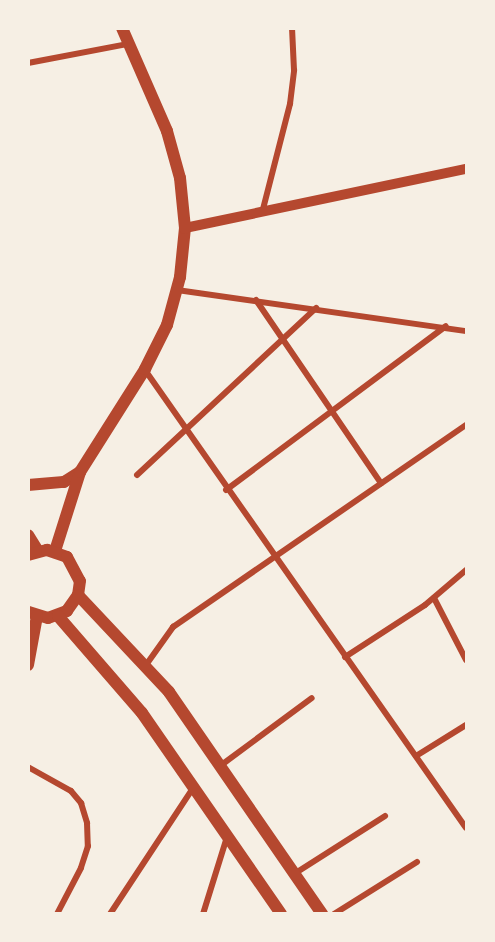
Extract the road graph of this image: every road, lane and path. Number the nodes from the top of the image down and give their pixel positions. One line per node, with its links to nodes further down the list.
1 (122, 28): 3 (main road)
2 (292, 28): 6 (street)
3 (129, 44): 4 (street); 7 (main road)
4 (28, 63)
5 (466, 170): 6 (street)
6 (262, 213): 7 (street)
7 (185, 228): 8 (main road)
8 (177, 290): 9 (street); 14 (main road)
9 (256, 300): 10 (street); 13 (street)
10 (316, 308): 11 (street); 13 (street)
11 (446, 326): 12 (street); 15 (street)
12 (466, 331)
13 (282, 340): 15 (street); 17 (street)
14 (145, 369): 17 (street); 18 (main road)
15 (331, 411): 20 (street); 22 (street)
16 (466, 425): 20 (street)
17 (185, 429): 19 (street); 22 (street)
18 (80, 472): 21 (main road); 24 (main road)
19 (137, 475)
20 (381, 483): 26 (street)
21 (28, 485)
22 (226, 490): 26 (street)
23 (28, 535): 25 (main road)
24 (55, 551): 25 (main road); 28 (main road)
25 (33, 553)
26 (273, 556): 32 (street); 34 (street)
27 (466, 570): 29 (street)
28 (78, 595): 31 (main road); 34 (main road)
29 (434, 598): 32 (street); 33 (street)
30 (33, 614): 31 (main road); 35 (main road)
31 (58, 616): 41 (main road)
32 (345, 657): 38 (street)
33 (466, 660)
34 (146, 664): 39 (main road)
35 (28, 665)
36 (312, 698): 39 (street)
37 (466, 725): 38 (street)
38 (416, 756): 43 (street)
39 (220, 766): 46 (main road)
40 (28, 767): 47 (street)
41 (193, 788): 44 (main road); 48 (street)
42 (385, 816): 46 (street)
43 (466, 828)
44 (228, 836): 49 (street); 50 (main road)
45 (417, 862): 52 (street)
46 (294, 874): 51 (main road)
47 (57, 914)
48 (110, 914)
49 (203, 914)
50 (281, 914)
51 (322, 914)
52 (334, 914)

